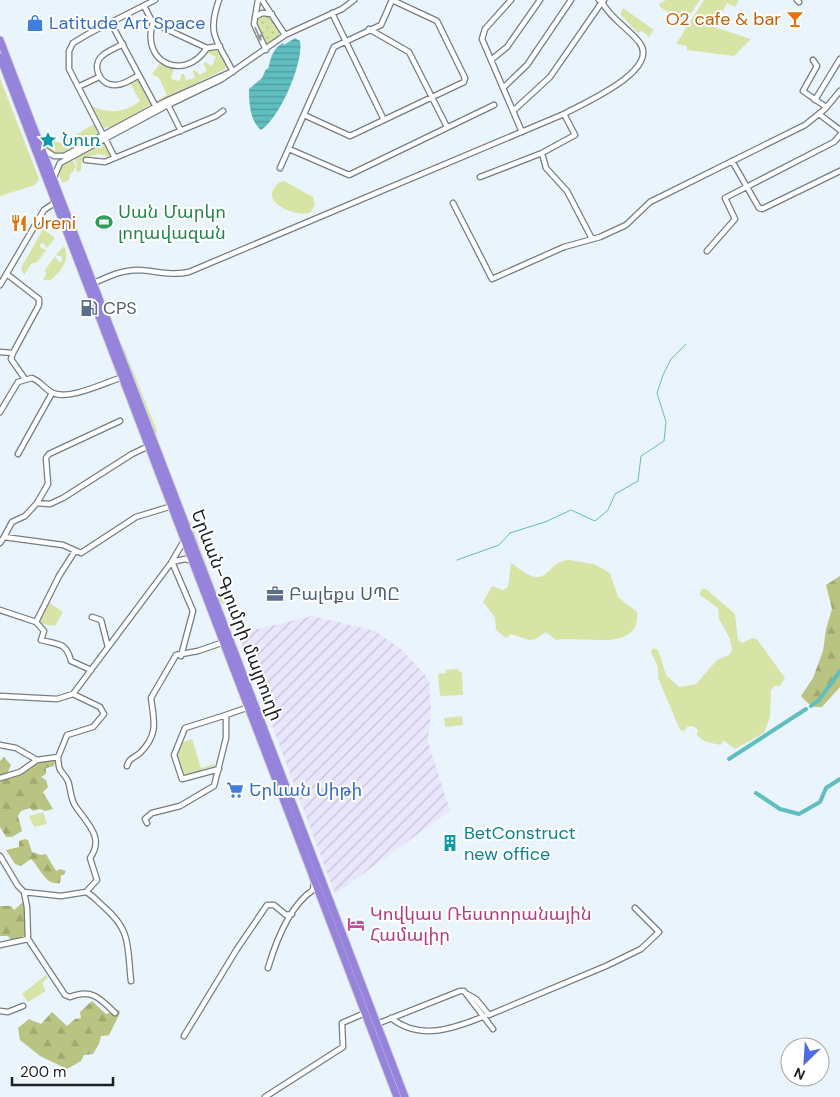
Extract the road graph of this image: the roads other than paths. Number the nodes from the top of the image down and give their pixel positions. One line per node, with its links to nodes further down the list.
1 (155, 0): 11 (street)
2 (219, 0): 22 (street)
3 (258, 0): 14 (street)
4 (262, 0): 13 (street)
5 (354, 0): 12 (street)
6 (392, 0): 17 (street); 36 (street)
7 (511, 0): 27 (street)
8 (540, 0): 27 (street)
9 (571, 0): 33 (street)
10 (602, 1): 43 (street); 44 (street)
11 (144, 6): 15 (street); 16 (street)
12 (332, 13): 18 (street); 20 (street)
13 (272, 14): 14 (street); 18 (street)
14 (255, 18): 24 (street, one-way to 24)
15 (111, 23): 21 (street); 32 (street)
16 (153, 24): 23 (street); 23 (street)
17 (370, 30): 20 (street); 36 (street)
18 (285, 34): 24 (street)
19 (0, 40): 35 (highway)
20 (345, 41): 46 (street); 47 (street)
21 (123, 44): 30 (street); 31 (street)
22 (220, 46): 23 (street); 29 (street)
23 (207, 48)
24 (266, 50): 29 (street)
25 (0, 57): 35 (highway)
26 (840, 59): 37 (street)
27 (492, 60): 33 (street)
28 (813, 60): 37 (street)
29 (234, 71): 38 (street)
30 (139, 75): 31 (street); 40 (street)
31 (99, 77): 32 (street)
32 (80, 86): 53 (street)
33 (503, 88): 43 (street)
34 (840, 91): 41 (street)
35 (18, 92): 54 (highway)
36 (432, 97): 47 (street); 48 (street)
37 (815, 100): 41 (street)
38 (167, 103): 40 (street); 50 (street); 53 (street)
39 (494, 105): 48 (street)
40 (156, 106): 53 (street)
41 (826, 107): 45 (street)
42 (223, 111): 50 (street)
43 (513, 111): 51 (street)
44 (564, 114): 51 (street); 56 (street)
45 (819, 114): 49 (street); 59 (street)
46 (304, 115): 47 (street); 55 (street)
47 (384, 120)
48 (447, 127): 55 (street)
49 (840, 130)
50 (181, 131): 57 (street)
51 (522, 132): 71 (street)
52 (840, 135): 64 (street)
53 (105, 138): 54 (street); 57 (street); 62 (street)
54 (41, 148): 62 (highway, Երևան-Գյումրի մայրուղի); 65 (highway, Երևան-Գյումրի մայրուղի)
55 (289, 148): 60 (street)
56 (542, 152): 63 (street); 68 (street)
57 (115, 158): 58 (street)
58 (86, 160)
59 (732, 161): 64 (street); 68 (street)
60 (280, 168)
61 (840, 172): 64 (street)
62 (54, 177): 67 (highway, Երևան-Գյումրի մայրուղի)
63 (480, 177)
64 (747, 187): 69 (street)
65 (56, 202): 67 (highway, Երևան-Գյումրի մայրուղի); 70 (street)
66 (452, 203): 68 (street)
67 (64, 213): 71 (highway, Երևան-Գյումրի մայրուղի); 73 (highway, Երևան-Գյումրի մայրուղի)
68 (592, 239)
69 (707, 251)
70 (8, 275): 72 (street); 75 (street)
71 (94, 282): 73 (highway, Երևան-Գյումրի մայրուղի)
72 (0, 285)
73 (111, 337): 76 (highway, Երևան-Գյումրի մայրուղի); 100 (highway, Երևան-Գյումրի մայրուղի)
74 (0, 352): 75 (street)
75 (13, 353): 77 (street)
76 (124, 377): 78 (street); 81 (highway, Երևան-Գյումրի մայրուղի)
77 (25, 379): 78 (street); 79 (street)
78 (52, 393): 82 (street)
79 (0, 412)
80 (120, 421): 83 (street)
81 (150, 446): 83 (street); 84 (highway, Երևան-Գյումրի մայրուղի)
82 (18, 454)
83 (37, 503): 85 (street)
84 (172, 506): 86 (highway, Երևան-Գյումրի մայրուղի); 88 (street)
85 (4, 537): 87 (street); 88 (street)
86 (185, 539): 89 (highway, Երևան-Գյումրի մայրուղի); 90 (street)
87 (0, 543)
88 (75, 551): 93 (street)
89 (193, 561): 90 (street); 94 (highway, Երևան-Գյումրի մայրուղի)
90 (172, 562): 95 (street); 96 (street)
91 (0, 610): 93 (street)
92 (92, 617): 95 (street)
93 (36, 622): 97 (street)
94 (224, 642): 96 (street); 100 (highway, Երևան-Գյումրի մայրուղի)
95 (108, 647): 97 (street)
96 (181, 656): 105 (street)
97 (91, 670): 98 (street)
98 (73, 694): 99 (street); 103 (street)
99 (0, 696)
100 (251, 708): 101 (street); 110 (highway, Երևան-Գյումրի մայրուղի); 126 (highway, Երևան-Գյումրի մայրուղի)
101 (226, 715): 106 (street); 106 (street)
102 (0, 745): 104 (street)
103 (58, 757): 104 (street); 112 (street)
104 (37, 760): 107 (street)
105 (127, 766)
106 (219, 769): 108 (street)
107 (0, 778)
108 (147, 823)
109 (0, 856): 111 (street)
110 (314, 879): 114 (street); 123 (highway, Երևան-Գյումրի մայրուղի)
111 (24, 892): 112 (street); 115 (street)
112 (86, 892): 118 (street)
113 (635, 908): 119 (street)
114 (292, 914): 117 (street); 128 (street)
115 (28, 939): 116 (street); 122 (street)
116 (0, 945)
117 (268, 968)
118 (131, 981)
119 (466, 994): 124 (street); 125 (street)
120 (23, 1006): 121 (street)
121 (0, 1011)
122 (115, 1013)
123 (366, 1013): 129 (highway, Երևան-Գյումրի մայրուղի); 130 (street)
124 (485, 1016): 125 (street); 127 (street)
125 (391, 1018): 126 (street)
126 (376, 1024): 129 (highway, Երևան-Գյումրի մայրուղի)
127 (492, 1028)
128 (184, 1036)
129 (394, 1079): 131 (highway, Երևան-Գյումրի մայրուղի); 132 (highway, Երևան-Գյումրի մայրուղի)
130 (265, 1097)
131 (397, 1097)
132 (405, 1097)

